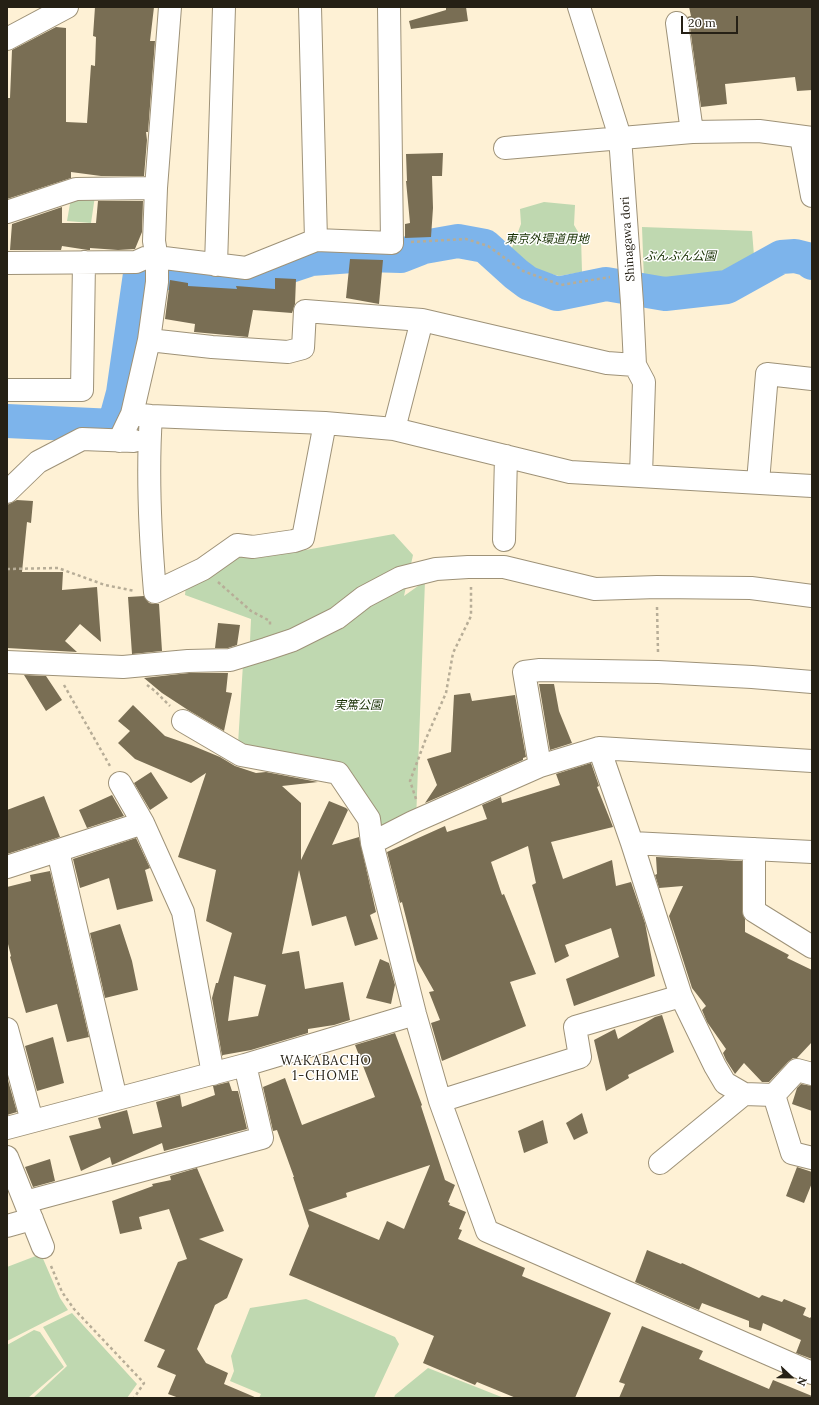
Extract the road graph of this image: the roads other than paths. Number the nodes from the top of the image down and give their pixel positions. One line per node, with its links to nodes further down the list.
1 (67, 7): 8 (street)
2 (170, 7): 13 (street)
3 (224, 7): 20 (street)
4 (310, 7): 16 (street)
5 (389, 7): 16 (street)
6 (579, 7): 10 (street, Shinagawa dori)
7 (677, 23): 9 (street)
8 (7, 39)
9 (692, 132): 10 (street); 11 (street)
10 (620, 137): 12 (street); 23 (street, Shinagawa dori)
11 (807, 138): 14 (street)
12 (505, 148)
13 (156, 188): 15 (street); 17 (street)
14 (812, 196)
15 (7, 212)
16 (316, 240): 20 (street)
17 (156, 258): 19 (street); 20 (street); 22 (street)
18 (7, 262): 19 (street)
19 (84, 262): 25 (street)
20 (216, 265)
21 (422, 320): 22 (street); 23 (street); 28 (street)
22 (149, 340): 26 (street)
23 (635, 365): 32 (street, Shinagawa dori)
24 (812, 380): 33 (street)
25 (7, 390)
26 (141, 415): 27 (street); 29 (street); 30 (street)
27 (325, 423): 28 (street); 30 (street)
28 (394, 429): 31 (street)
29 (119, 441): 30 (street); 35 (street)
30 (149, 442)
31 (506, 456): 32 (street); 36 (street)
32 (641, 475): 33 (street)
33 (758, 482): 34 (street)
34 (812, 486)
35 (7, 492)
36 (504, 540)
37 (812, 596): 38 (street)
38 (7, 662)
39 (812, 682): 43 (street)
40 (183, 721): 46 (street)
41 (599, 748): 42 (street); 43 (street); 47 (street)
42 (812, 761)
43 (540, 766): 46 (street)
44 (120, 784): 45 (street)
45 (143, 823): 49 (street); 57 (street)
46 (372, 843): 54 (street)
47 (632, 843): 48 (street); 53 (street)
48 (754, 849): 50 (street); 52 (street)
49 (58, 851): 51 (street); 61 (street)
50 (812, 852)
51 (7, 867)
52 (812, 947)
53 (681, 996): 59 (street); 62 (street)
54 (415, 1014): 56 (street); 62 (street)
55 (7, 1029): 63 (street)
56 (245, 1065): 57 (street); 68 (street)
57 (212, 1074): 61 (street)
58 (812, 1074): 60 (street)
59 (744, 1094): 60 (street); 67 (street)
60 (774, 1095): 66 (street)
61 (116, 1099): 63 (street)
62 (440, 1101): 71 (street)
63 (32, 1121): 64 (street)
64 (7, 1128)
65 (7, 1157): 68 (street)
66 (812, 1158)
67 (660, 1163)
68 (28, 1211): 69 (street); 70 (street)
69 (7, 1226)
70 (43, 1248)
71 (812, 1374)

